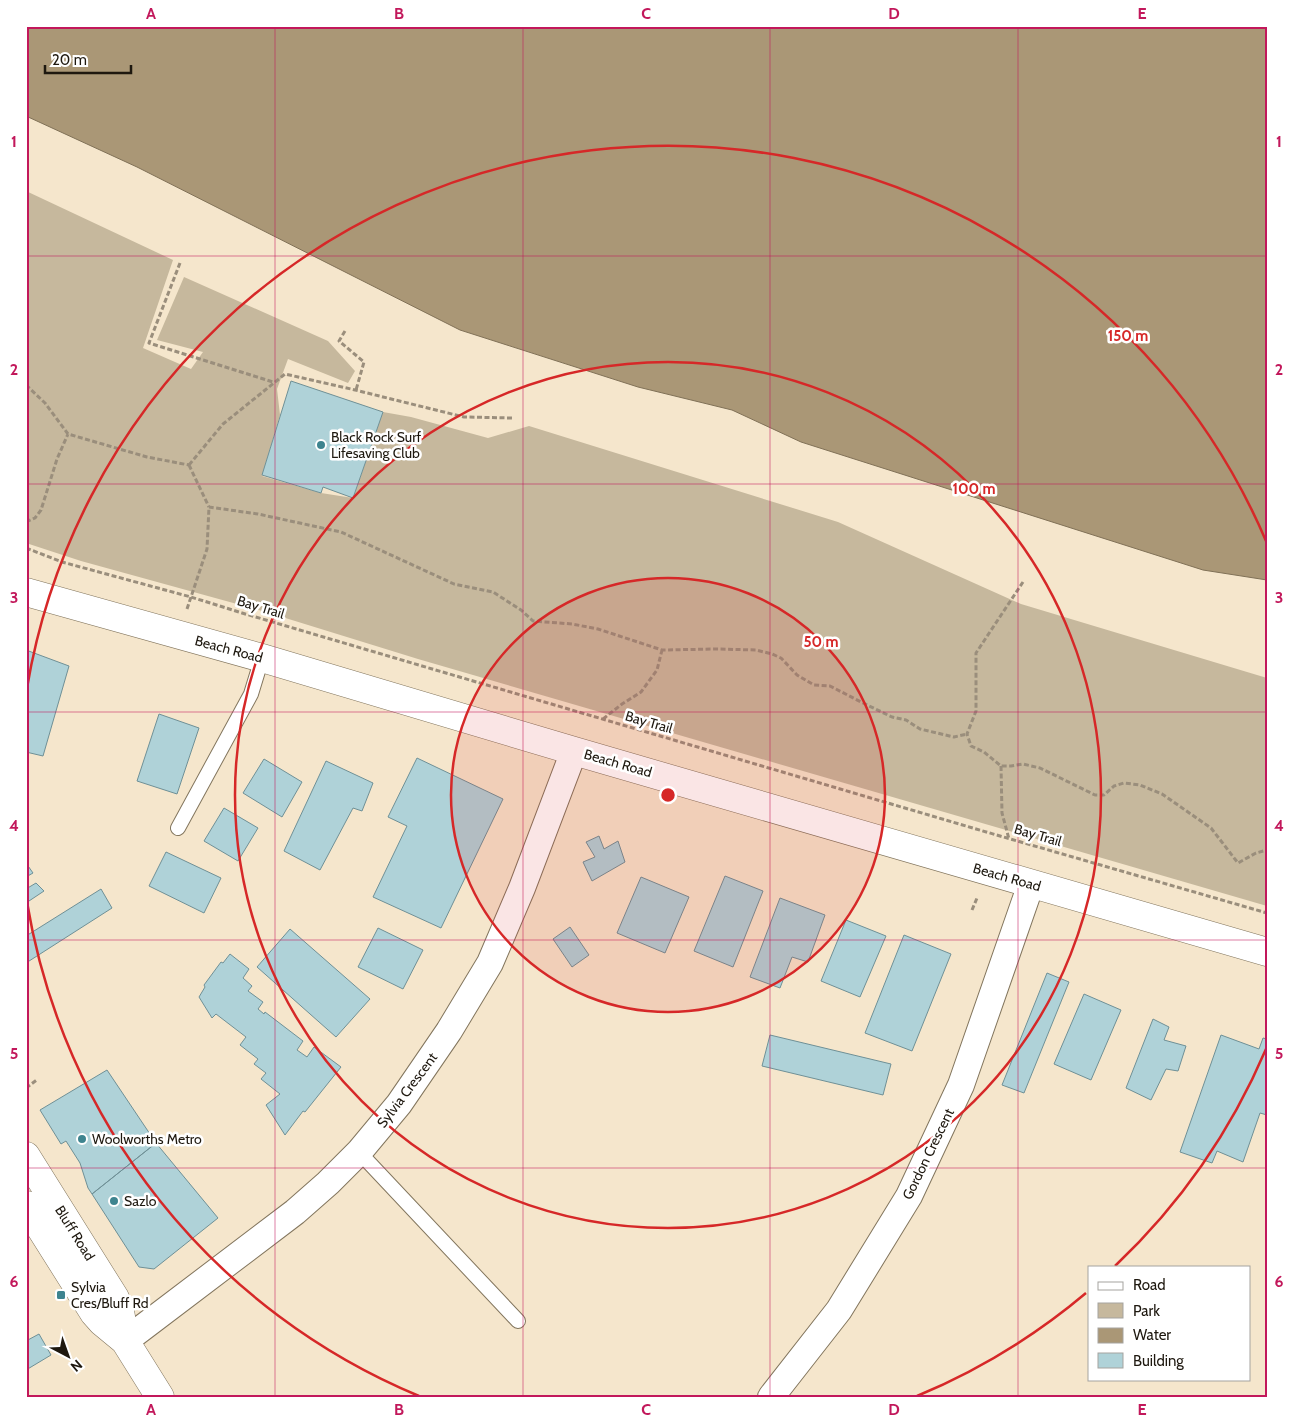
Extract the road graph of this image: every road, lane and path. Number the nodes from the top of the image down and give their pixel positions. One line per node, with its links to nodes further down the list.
1 (180, 263): 3 (path)
2 (345, 331): 5 (path)
3 (274, 382): 5 (path); 8 (path)
4 (26, 386): 7 (path)
5 (356, 390): 6 (path)
6 (512, 418)
7 (68, 434): 8 (path); 10 (path)
8 (190, 465): 9 (path)
9 (209, 507): 14 (path); 16 (path)
10 (26, 522)
11 (26, 548): 14 (path, Bay Trail)
12 (1023, 582): 19 (path)
13 (26, 592): 15 (main road, Beach Road)
14 (191, 597): 15 (path); 18 (path, Bay Trail)
15 (178, 635): 17 (main road, Beach Road)
16 (662, 650): 18 (path); 19 (path)
17 (262, 658): 20 (main road, Beach Road); 22 (lane)
18 (602, 720): 23 (path, Bay Trail)
19 (967, 734): 21 (path)
20 (574, 751): 25 (main road, Beach Road); 30 (street, Sylvia Crescent)
21 (1001, 766): 23 (path); 24 (path)
22 (178, 828)
23 (1010, 839): 26 (path, Bay Trail)
24 (1267, 850)
25 (1031, 884): 27 (main road, Beach Road); 36 (street, Gordon Crescent)
26 (1267, 913)
27 (1267, 952)
28 (38, 1079): 29 (path)
29 (26, 1088)
30 (358, 1152): 33 (lane); 34 (street, Sylvia Crescent)
31 (26, 1156): 34 (main road, Bluff Road)
32 (26, 1205): 34 (main road, Bluff Road)
33 (518, 1321)
34 (125, 1341): 35 (main road, Bluff Road)
35 (160, 1397)
36 (771, 1397)

